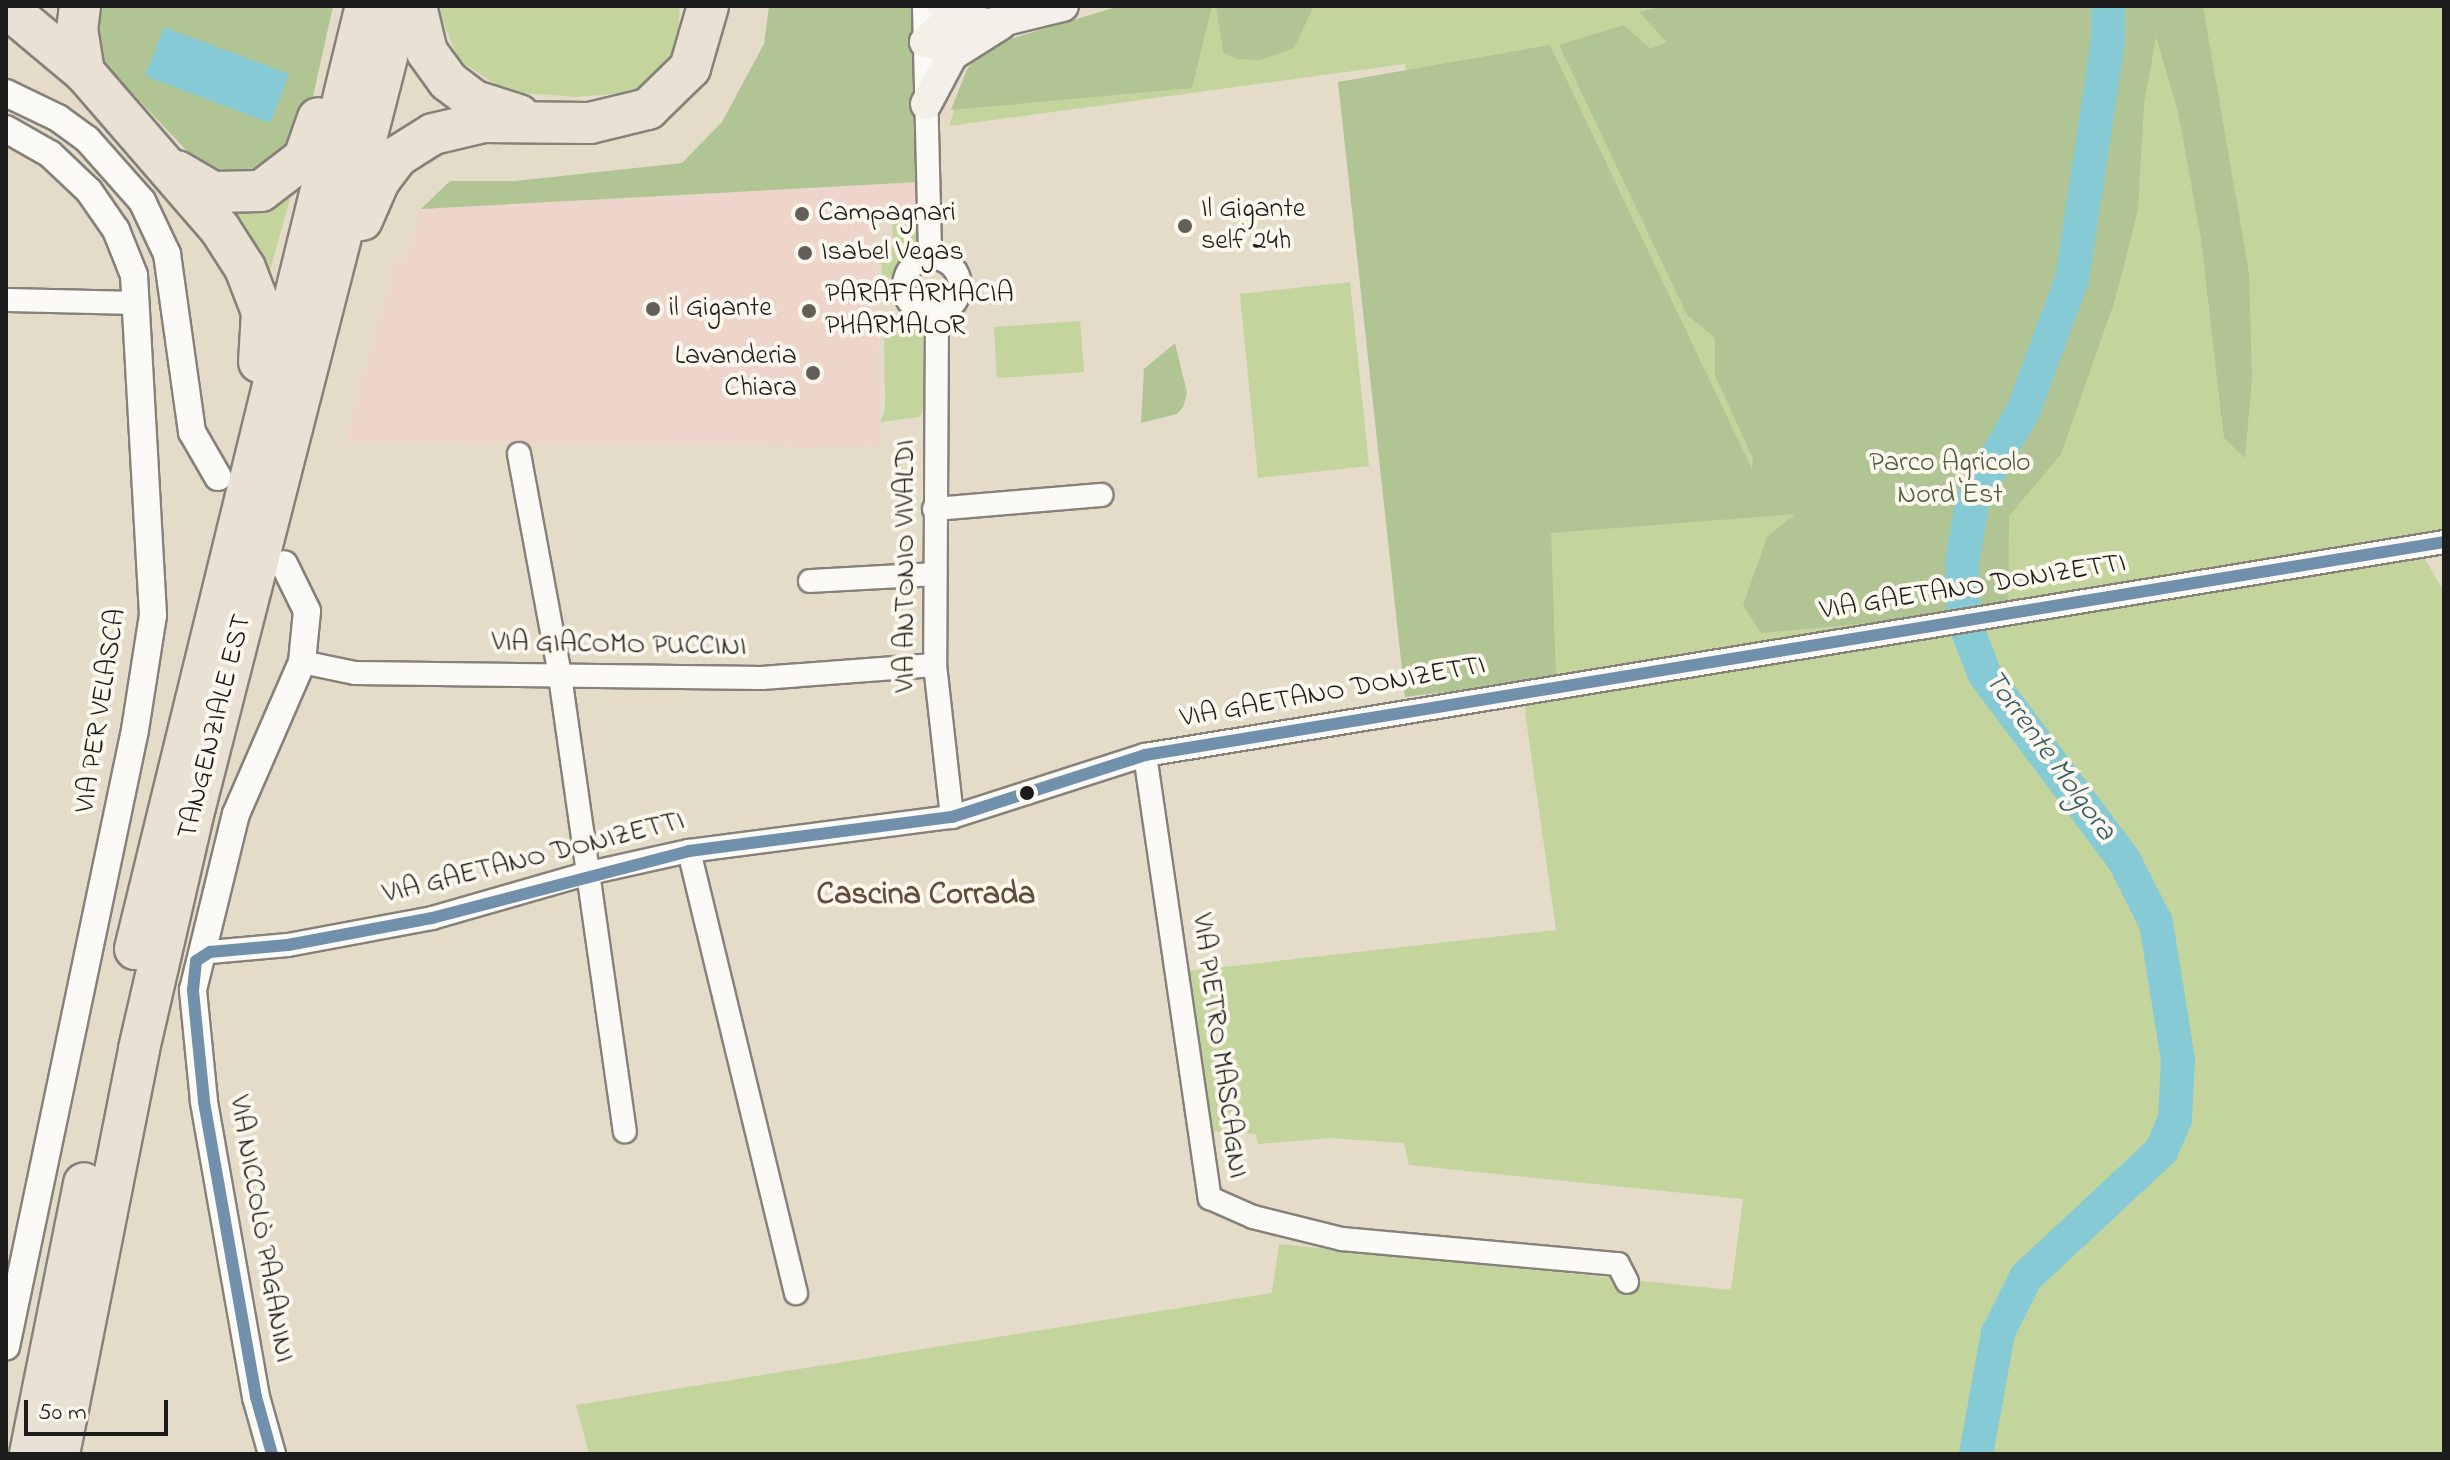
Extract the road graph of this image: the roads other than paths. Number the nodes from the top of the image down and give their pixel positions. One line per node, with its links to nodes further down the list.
1 (80, 6): 11 (highway)
2 (416, 6): 14 (highway)
3 (924, 6): 10 (street)
4 (942, 6): 9 (main road)
5 (1063, 6): 9 (main road)
6 (6, 7): 11 (highway)
7 (376, 9): 16 (highway); 21 (highway, TANGENZIALE EST); 23 (highway, TANGENZIALE EST)
8 (705, 13): 14 (highway)
9 (965, 34): 10 (main road); 13 (main road)
10 (925, 42): 13 (street)
11 (84, 72): 16 (highway)
12 (6, 93): 23 (street)
13 (926, 104): 17 (street)
14 (538, 121): 21 (highway)
15 (10, 128): 19 (street, VIA PER VELASCA)
16 (173, 169): 23 (highway)
17 (930, 258): 20 (street); 20 (street)
18 (6, 300): 19 (street)
19 (136, 303): 41 (street, VIA PER VELASCA)
20 (937, 313): 25 (street, VIA ANTONIO VIVALDI)
21 (318, 320): 43 (highway, TANGENZIALE EST)
22 (519, 454): 32 (street)
23 (235, 469): 42 (highway, TANGENZIALE EST)
24 (1101, 495): 25 (street)
25 (934, 509): 28 (street, VIA ANTONIO VIVALDI)
26 (2444, 542): 33 (street, VIA GAETANO DONIZETTI)
27 (284, 564): 30 (street, VIA NICCOLÒ PAGANINI)
28 (935, 574): 29 (street); 31 (street, VIA ANTONIO VIVALDI)
29 (810, 581)
30 (302, 662): 32 (street, VIA GIACOMO PUCCINI); 37 (street, VIA NICCOLÒ PAGANINI)
31 (935, 665): 32 (street, VIA GIACOMO PUCCINI); 34 (street, VIA ANTONIO VIVALDI)
32 (560, 676): 36 (street)
33 (1145, 755): 34 (street, VIA GAETANO DONIZETTI); 39 (street, VIA PIETRO MASCAGNI)
34 (952, 817): 35 (street, VIA GAETANO DONIZETTI)
35 (689, 851): 36 (street, VIA GAETANO DONIZETTI); 40 (street)
36 (585, 874): 37 (street, VIA GAETANO DONIZETTI); 38 (street)
37 (202, 952): 44 (street, VIA NICCOLÒ PAGANINI)
38 (625, 1131)
39 (1627, 1282)
40 (796, 1293)
41 (6, 1347)
42 (30, 1454)
43 (59, 1454)
44 (272, 1454)

